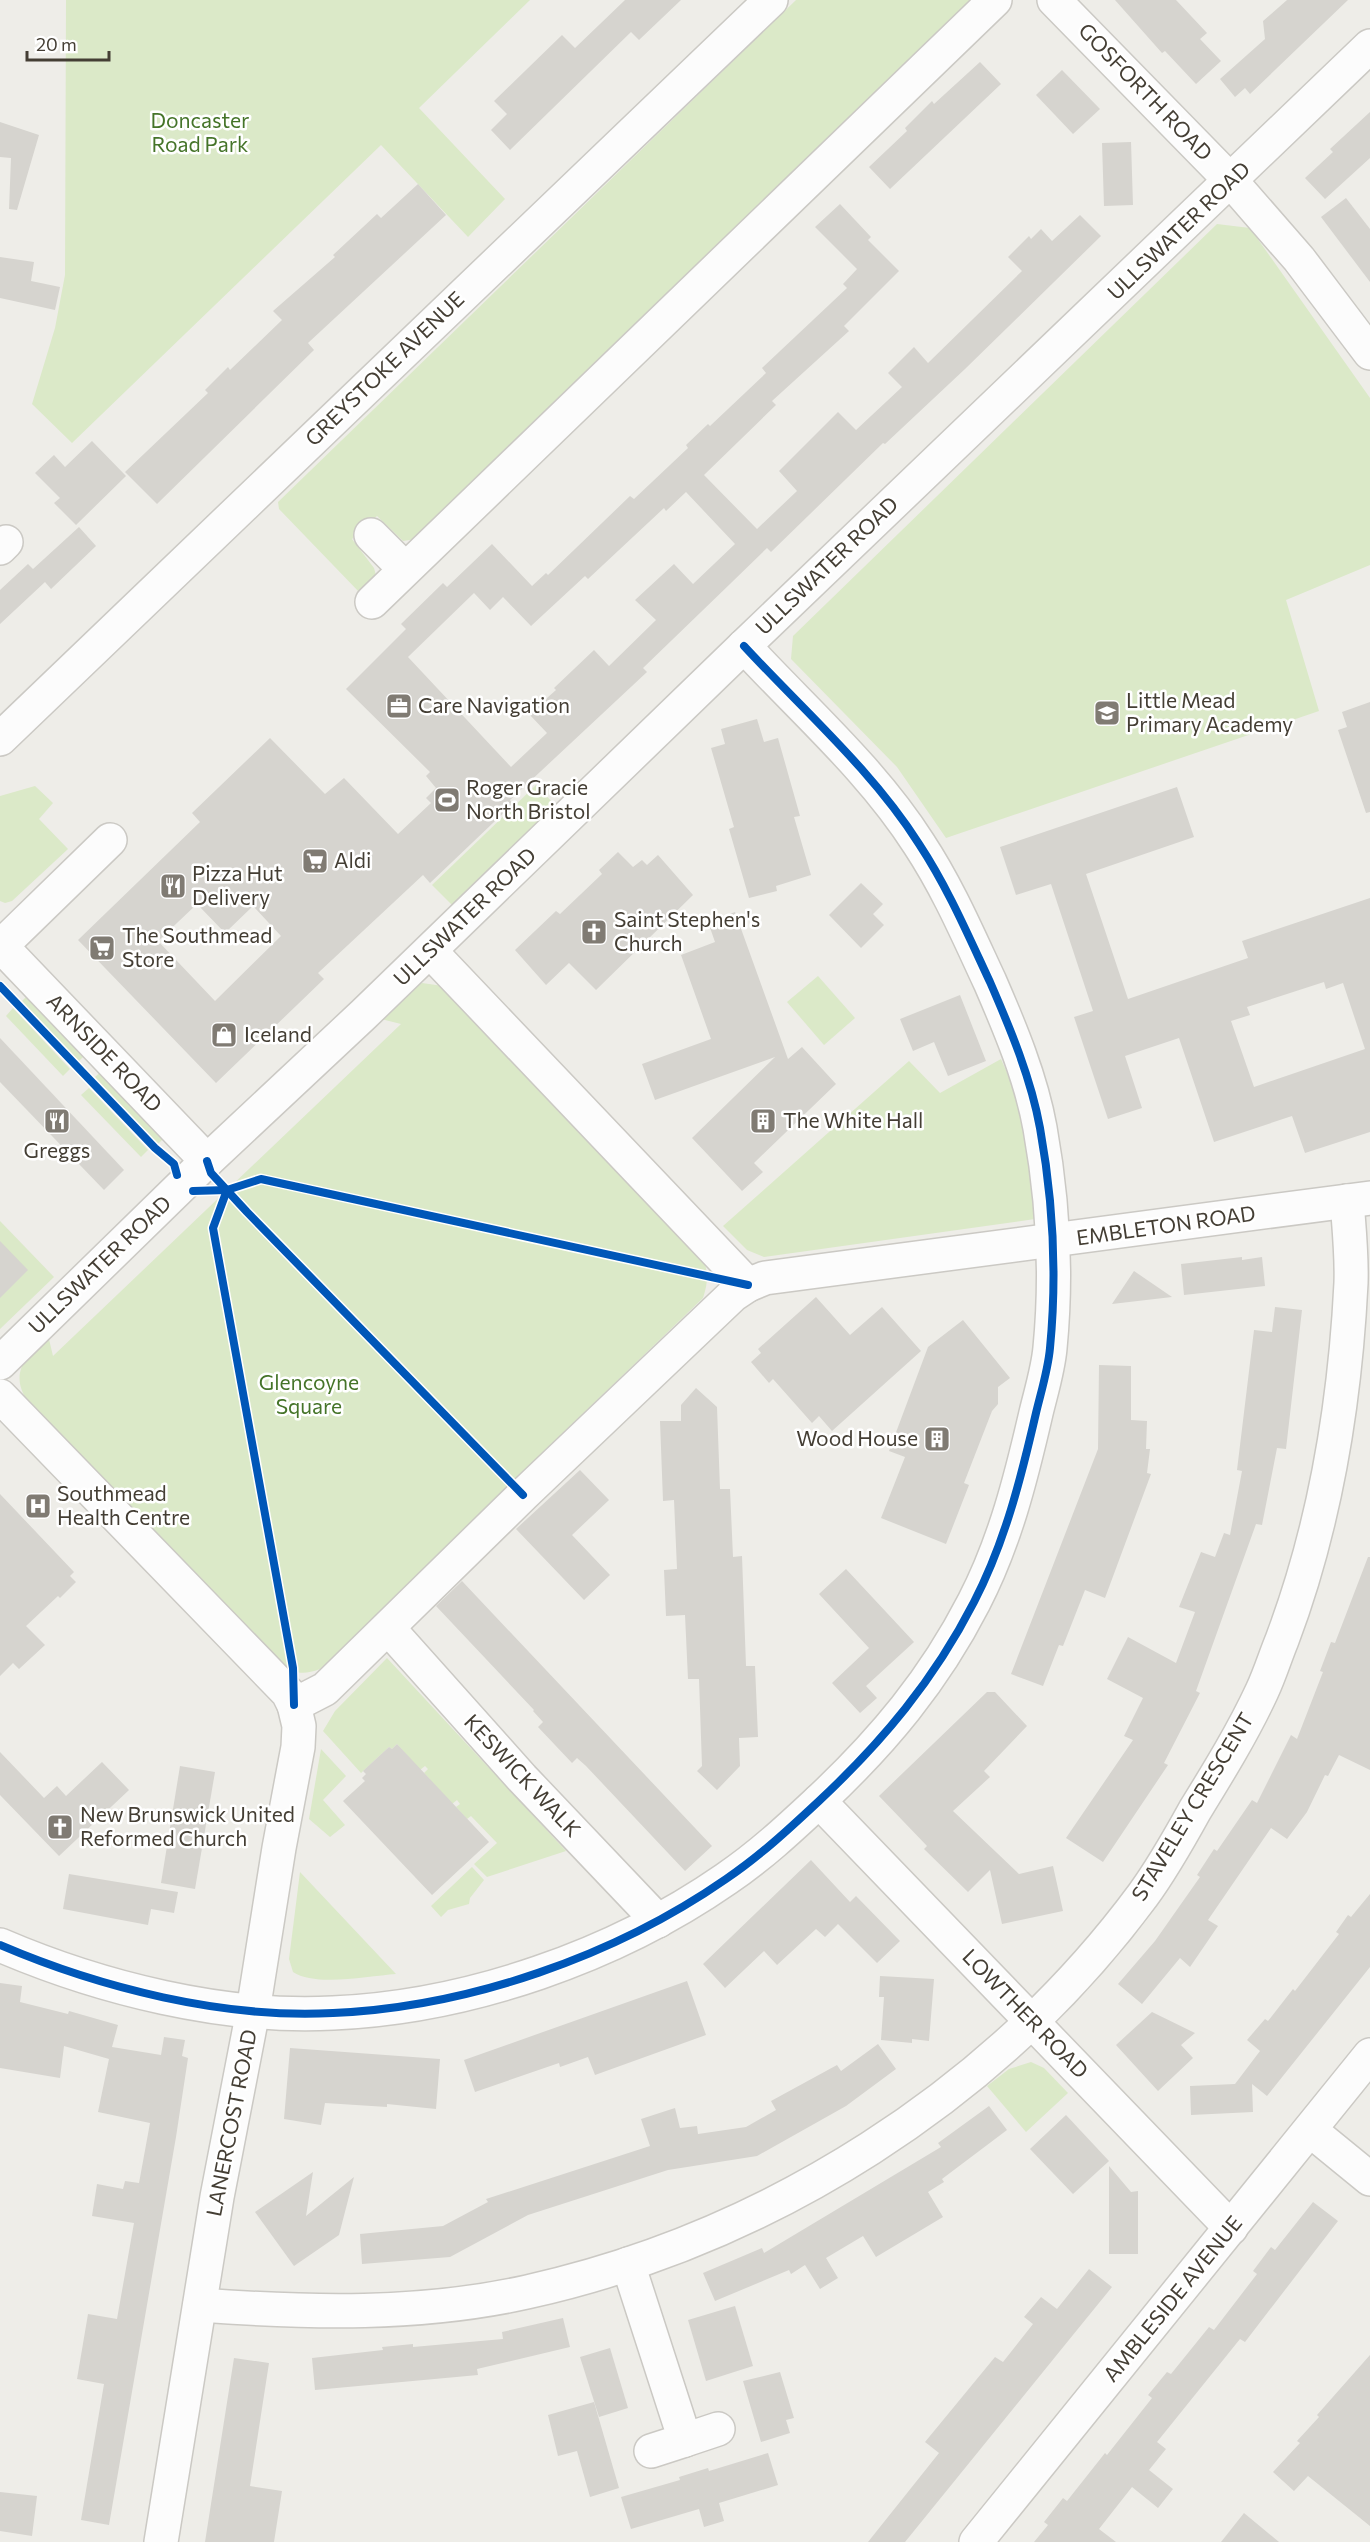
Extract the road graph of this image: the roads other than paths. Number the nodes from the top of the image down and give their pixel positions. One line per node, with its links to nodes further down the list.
1 (771, 0): 11 (street, GREYSTOKE AVENUE)
2 (995, 0): 8 (street)
3 (1054, 0): 5 (street, GOSFORTH ROAD)
4 (1370, 46): 5 (street, ULLSWATER ROAD)
5 (1231, 181): 6 (street, GOSFORTH ROAD); 10 (street, ULLSWATER ROAD)
6 (1370, 353)
7 (371, 534): 8 (street)
8 (405, 569): 9 (street)
9 (372, 602)
10 (744, 646): 14 (street, ULLSWATER ROAD); 17 (street)
11 (0, 739)
12 (110, 840): 13 (street)
13 (0, 946): 15 (street, ARNSIDE ROAD)
14 (430, 951): 15 (street, ULLSWATER ROAD); 18 (street)
15 (207, 1161): 19 (street, ULLSWATER ROAD)
16 (1359, 1199): 17 (street, EMBLETON ROAD); 27 (street, STAVELEY CRESCENT)
17 (1053, 1241): 18 (street, EMBLETON ROAD); 23 (street)
18 (748, 1285): 21 (street)
19 (0, 1363)
20 (0, 1396): 22 (street)
21 (388, 1628): 22 (street); 24 (street, KESWICK WALK)
22 (294, 1705): 26 (street, LANERCOST ROAD)
23 (819, 1801): 24 (street); 27 (street, LOWTHER ROAD)
24 (658, 1921): 26 (street)
25 (0, 1945): 26 (street)
26 (253, 2011): 33 (street, LANERCOST ROAD)
27 (1032, 2021): 31 (street, LOWTHER ROAD); 32 (street, STAVELEY CRESCENT)
28 (1370, 2055): 29 (street, AMBLESIDE AVENUE)
29 (1310, 2130): 30 (street); 31 (street, AMBLESIDE AVENUE)
30 (1370, 2179)
31 (1231, 2228): 38 (street, AMBLESIDE AVENUE)
32 (628, 2264): 33 (street, STAVELEY CRESCENT); 35 (street)
33 (200, 2305): 37 (street, LANERCOST ROAD)
34 (718, 2429): 35 (street)
35 (685, 2440): 36 (street)
36 (651, 2451)
37 (161, 2542)
38 (976, 2542)

